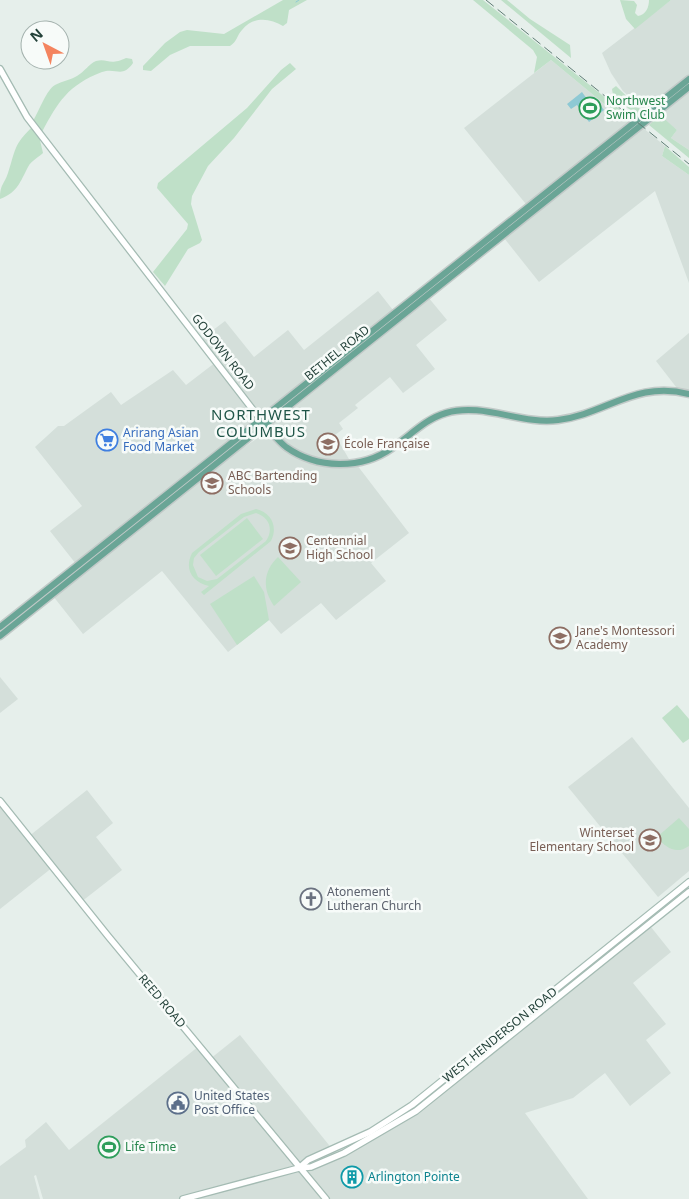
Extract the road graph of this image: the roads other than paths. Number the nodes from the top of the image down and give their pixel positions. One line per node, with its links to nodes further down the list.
1 (0, 69): 7 (main road, GODOWN ROAD)
2 (689, 81): 3 (main road); 4 (main road, BETHEL ROAD)
3 (686, 90): 5 (main road, BETHEL ROAD)
4 (669, 95): 5 (main road); 7 (main road, BETHEL ROAD)
5 (652, 117): 8 (main road, BETHEL ROAD)
6 (689, 394): 8 (main road, GODOWN ROAD)
7 (260, 419): 8 (main road, GODOWN ROAD); 9 (main road, BETHEL ROAD)
8 (265, 425): 10 (main road, BETHEL ROAD)
9 (0, 627)
10 (0, 636)
11 (0, 801): 16 (main road, REED ROAD)
12 (689, 882): 16 (main road, WEST HENDERSON ROAD)
13 (689, 892): 15 (main road, WEST HENDERSON ROAD)
14 (369, 1145): 15 (main road)
15 (344, 1153): 16 (main road, WEST HENDERSON ROAD)
16 (299, 1168): 17 (main road, WEST HENDERSON ROAD); 18 (main road, REED ROAD)
17 (184, 1199)
18 (326, 1199)

